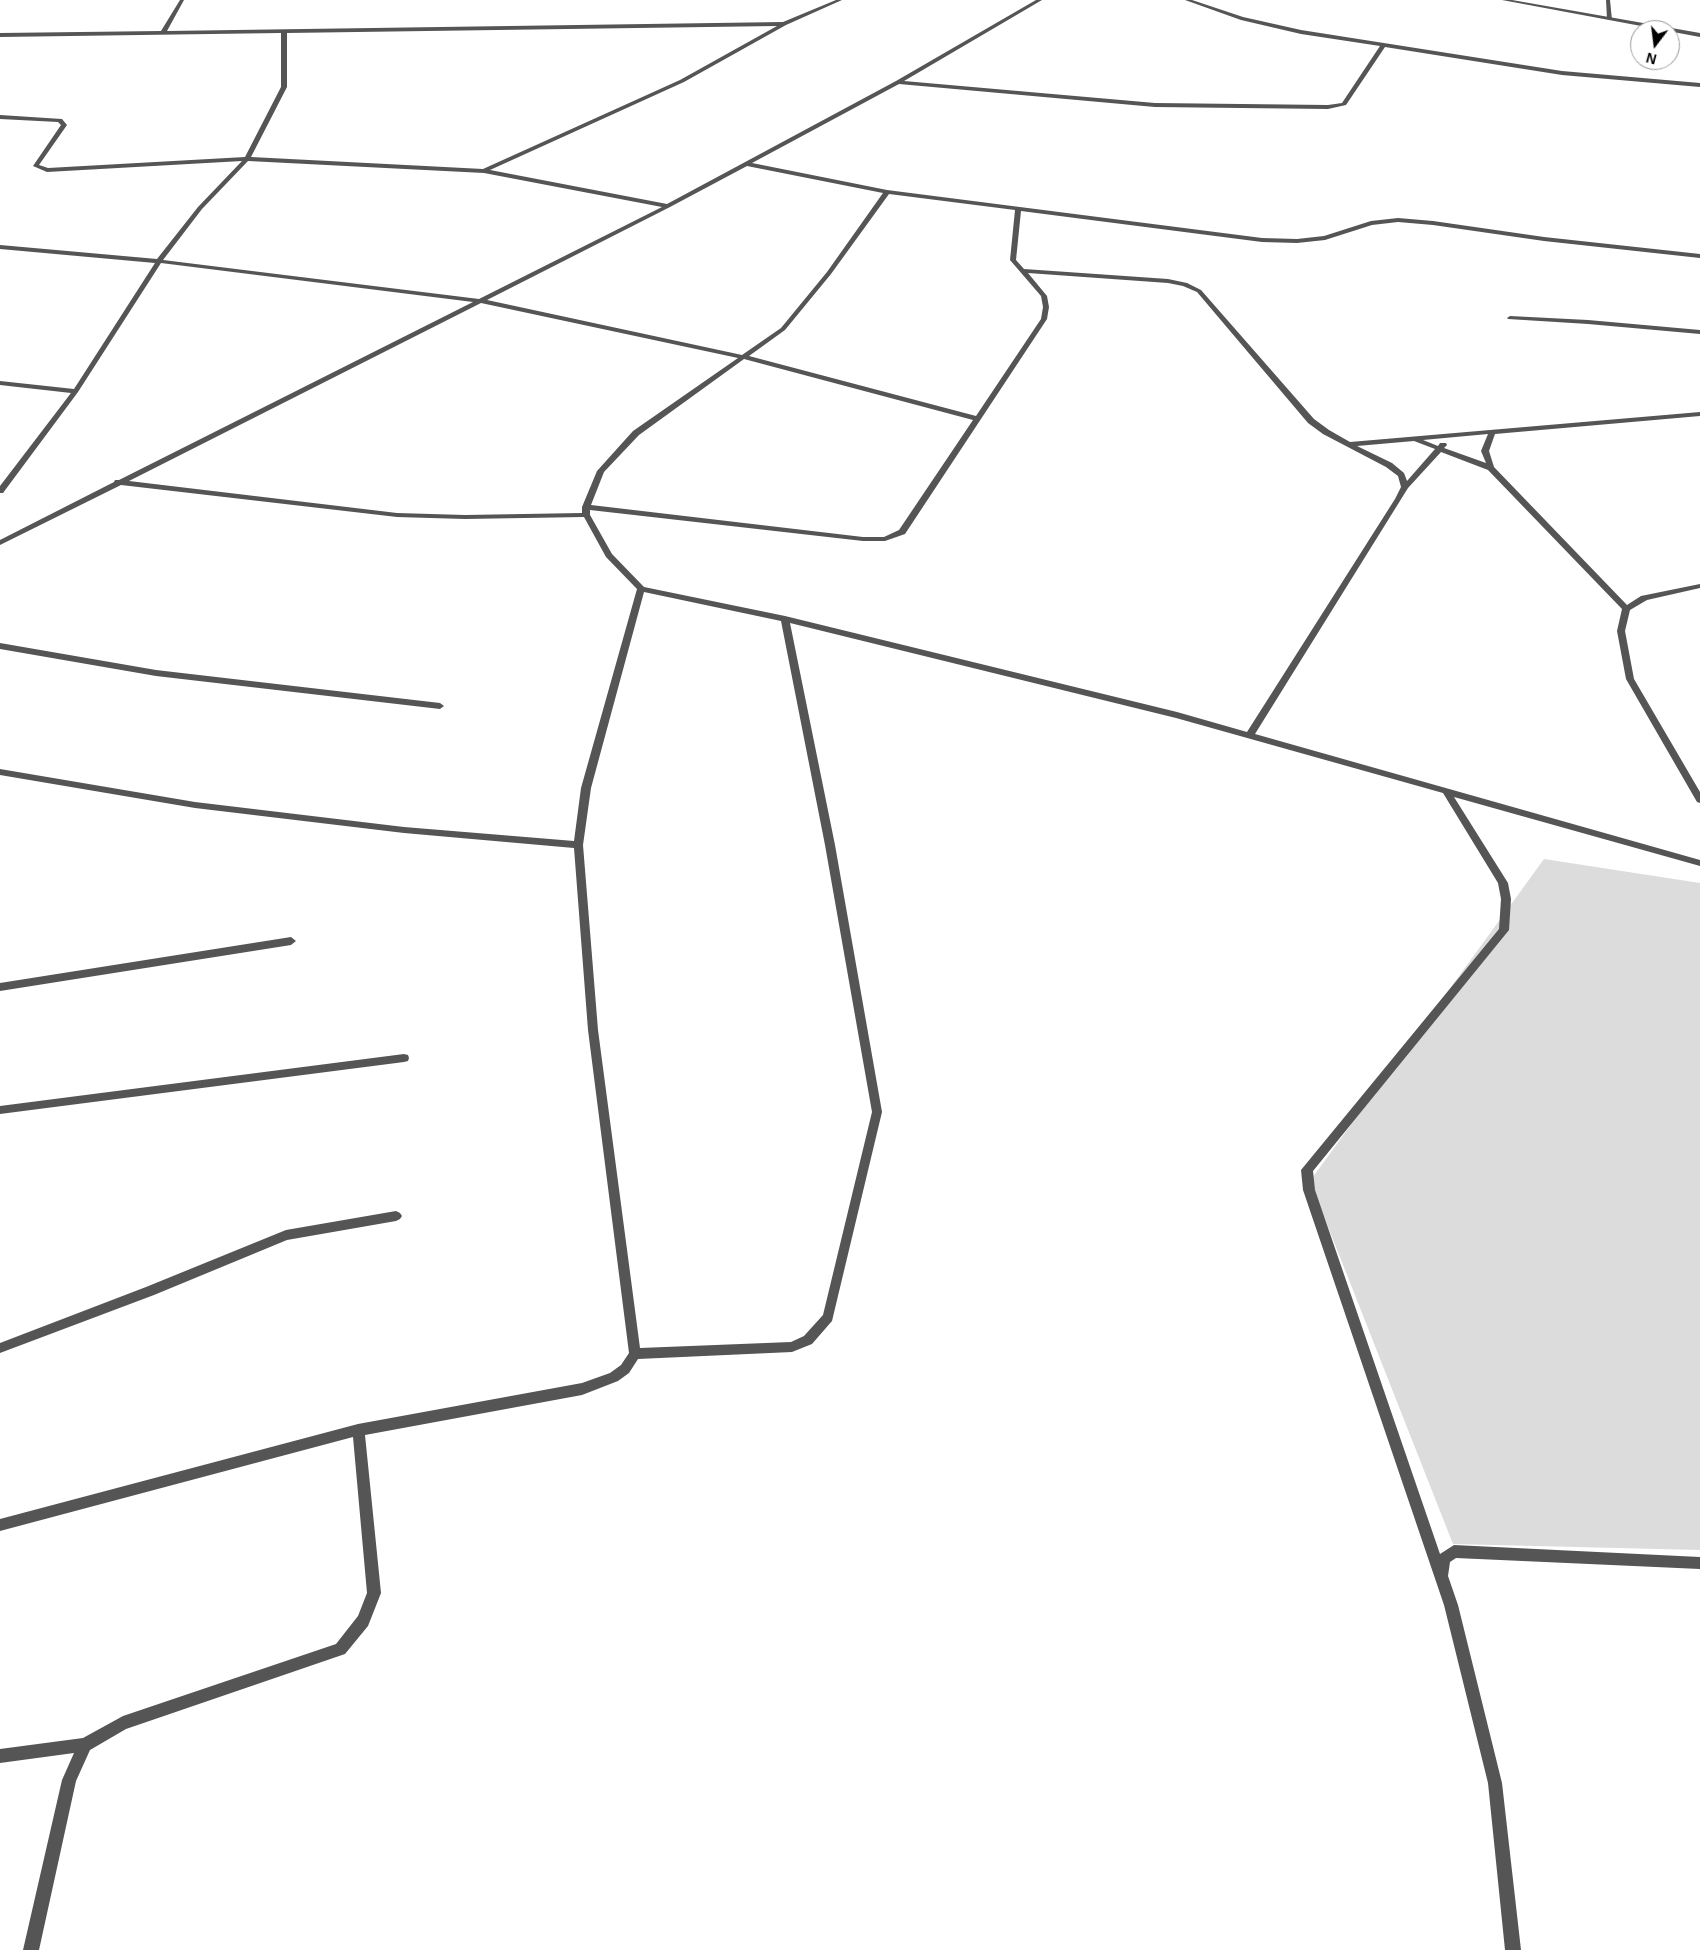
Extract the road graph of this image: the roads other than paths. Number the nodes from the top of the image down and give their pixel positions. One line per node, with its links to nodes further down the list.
1 (182, 0): 9 (street)
2 (840, 0): 8 (street)
3 (1040, 0): 14 (street)
4 (1187, 0): 13 (street)
5 (1504, 0): 7 (street)
6 (1608, 0): 7 (street)
7 (1610, 19): 12 (street)
8 (784, 24): 10 (street); 19 (street)
9 (163, 32): 10 (street); 11 (street)
10 (284, 32): 17 (street)
11 (0, 35)
12 (1700, 35)
13 (1383, 45): 14 (street); 15 (street)
14 (898, 82): 18 (street)
15 (1700, 85)
16 (0, 117): 17 (street)
17 (247, 159): 19 (street); 25 (street)
18 (748, 164): 20 (street); 21 (street)
19 (484, 171): 21 (street)
20 (887, 192): 22 (street); 30 (street)
21 (668, 206): 27 (street)
22 (1018, 210): 24 (street); 26 (street)
23 (0, 247): 25 (street)
24 (1700, 256)
25 (159, 261): 27 (street); 32 (street)
26 (1021, 271): 34 (street); 38 (street)
27 (482, 301): 30 (street); 41 (street)
28 (1510, 318): 29 (street)
29 (1700, 332)
30 (743, 357): 34 (street); 44 (street)
31 (0, 383): 32 (street)
32 (76, 390): 43 (street)
33 (1700, 414): 35 (street)
34 (978, 419): 44 (street)
35 (1492, 432): 36 (street); 40 (street)
36 (1456, 435): 37 (street); 39 (street)
37 (1414, 439): 38 (street); 39 (street)
38 (1350, 444): 42 (street)
39 (1440, 448): 40 (street); 42 (street)
40 (1491, 468): 48 (street)
41 (118, 482): 44 (street); 45 (street)
42 (1405, 487): 52 (street)
43 (0, 491)
44 (586, 511): 47 (street)
45 (0, 543)
46 (1700, 586): 48 (street)
47 (641, 589): 49 (street); 56 (street)
48 (1626, 609): 55 (street)
49 (785, 619): 52 (street); 64 (street)
50 (0, 646): 51 (street)
51 (440, 706)
52 (1250, 736): 54 (street)
53 (0, 772): 56 (street)
54 (1446, 791): 57 (street); 68 (street)
55 (1700, 800)
56 (578, 845): 64 (street)
57 (1700, 863)
58 (291, 941): 59 (street)
59 (0, 987)
60 (404, 1058): 61 (street)
61 (0, 1110)
62 (396, 1216): 63 (street)
63 (0, 1348)
64 (635, 1354): 65 (street)
65 (358, 1430): 66 (street); 69 (street)
66 (0, 1525)
67 (1700, 1563): 68 (street)
68 (1442, 1575): 72 (street)
69 (85, 1745): 70 (street); 71 (street)
70 (0, 1756)
71 (31, 1950)
72 (1513, 1950)

